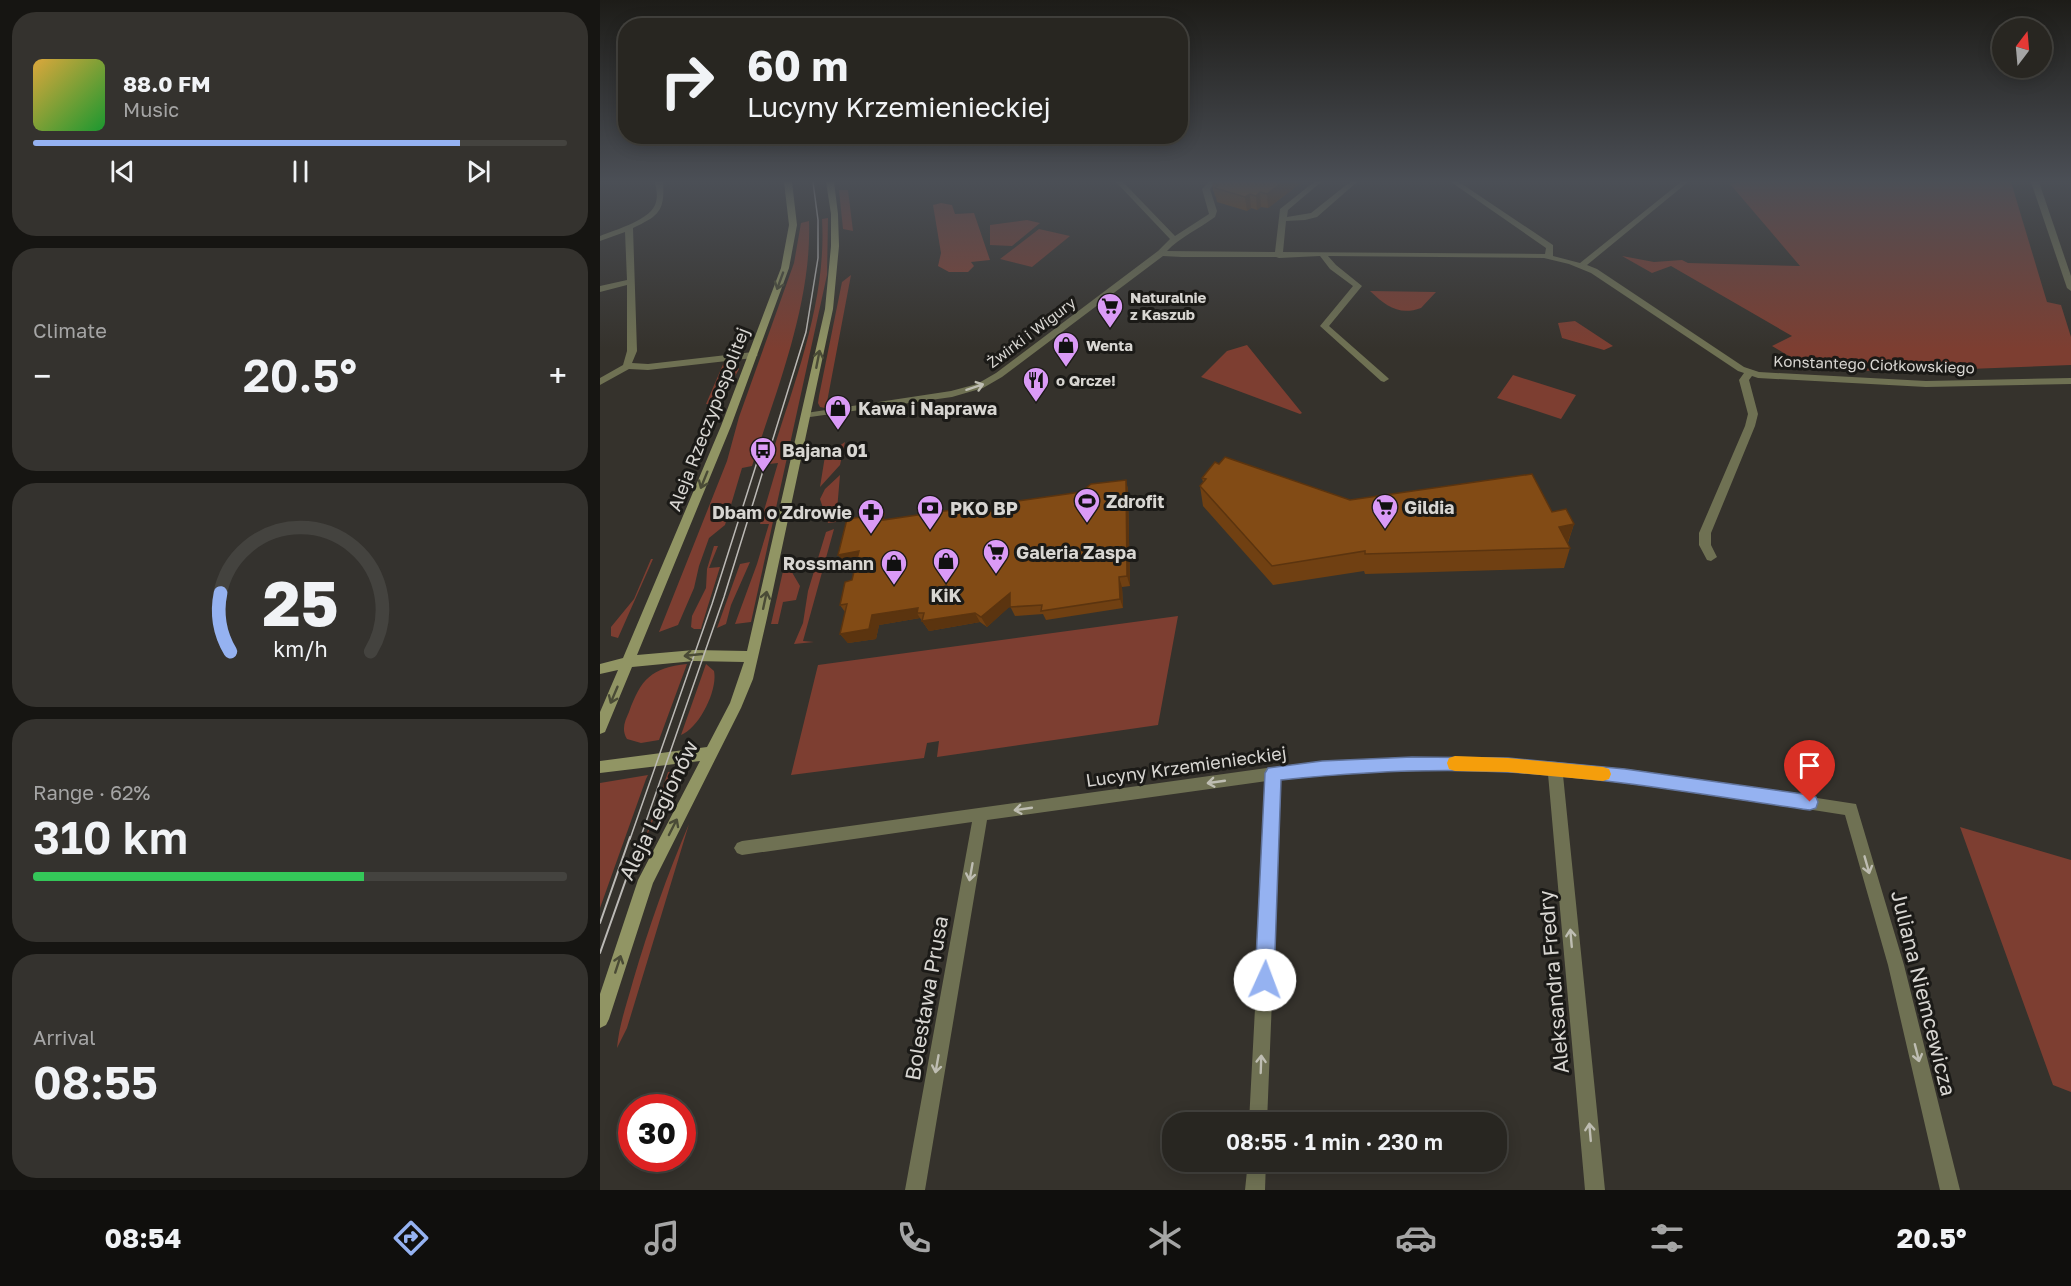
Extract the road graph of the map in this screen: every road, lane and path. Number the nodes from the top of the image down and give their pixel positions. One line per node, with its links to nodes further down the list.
1 (629, 238): 15 (street)
2 (791, 238): 18 (main road, Aleja Rzeczypospolitej, one-way to 18)
3 (836, 238): 24 (main road, one-way to 3)
4 (1178, 238): 9 (street, Żwirki i Wigury)
5 (1280, 238): 12 (street)
6 (1536, 238): 13 (street)
7 (1616, 238): 14 (street)
8 (2054, 238): 16 (street)
9 (1174, 239): 10 (street, Żwirki i Wigury)
10 (1161, 253): 12 (street, Konstantego Ciołkowskiego); 24 (street, Żwirki i Wigury, one-way to 10)
11 (1323, 255): 12 (street, Konstantego Ciołkowskiego); 13 (street, Konstantego Ciołkowskiego); 21 (street)
12 (1279, 256)
13 (1549, 257): 14 (street, Konstantego Ciołkowskiego)
14 (1582, 265): 20 (street, Konstantego Ciołkowskiego)
15 (631, 282): 17 (street); 19 (street)
16 (2071, 288)
17 (600, 289)
18 (753, 355): 19 (street); 27 (main road, Aleja Rzeczypospolitej, one-way to 27)
19 (627, 366): 23 (street)
20 (1749, 373): 22 (street, Konstantego Ciołkowskiego); 25 (street, Konstantego Ciołkowskiego)
21 (1384, 379)
22 (2071, 381)
23 (600, 382)
24 (806, 416): 26 (main road, one-way to 24)
25 (1711, 557)
26 (751, 657): 27 (main road, one-way to 27); 30 (main road, Aleja Legionów)
27 (629, 662): 28 (main road); 29 (main road, one-way to 29)
28 (600, 669)
29 (600, 728)
30 (711, 753): 31 (main road); 37 (main road, Aleja Legionów, one-way to 30)
31 (600, 767)
32 (1555, 770): 33 (street, Lucyny Krzemienieckiej); 34 (street, Lucyny Krzemienieckiej); 42 (street, Aleksandra Fredry, one-way to 32)
33 (1274, 773): 35 (street, Lucyny Krzemienieckiej, one-way to 35); 38 (street, one-way to 33)
34 (1851, 808): 43 (street, Juliana Niemcewicza, one-way to 43)
35 (981, 814): 36 (street, Lucyny Krzemienieckiej); 40 (street, Bolesława Prusa, one-way to 40)
36 (742, 848)
37 (600, 1019)
38 (1258, 1112)
39 (1257, 1172): 41 (street)
40 (915, 1190)
41 (1256, 1190)
42 (1595, 1190)
43 (1950, 1190)

